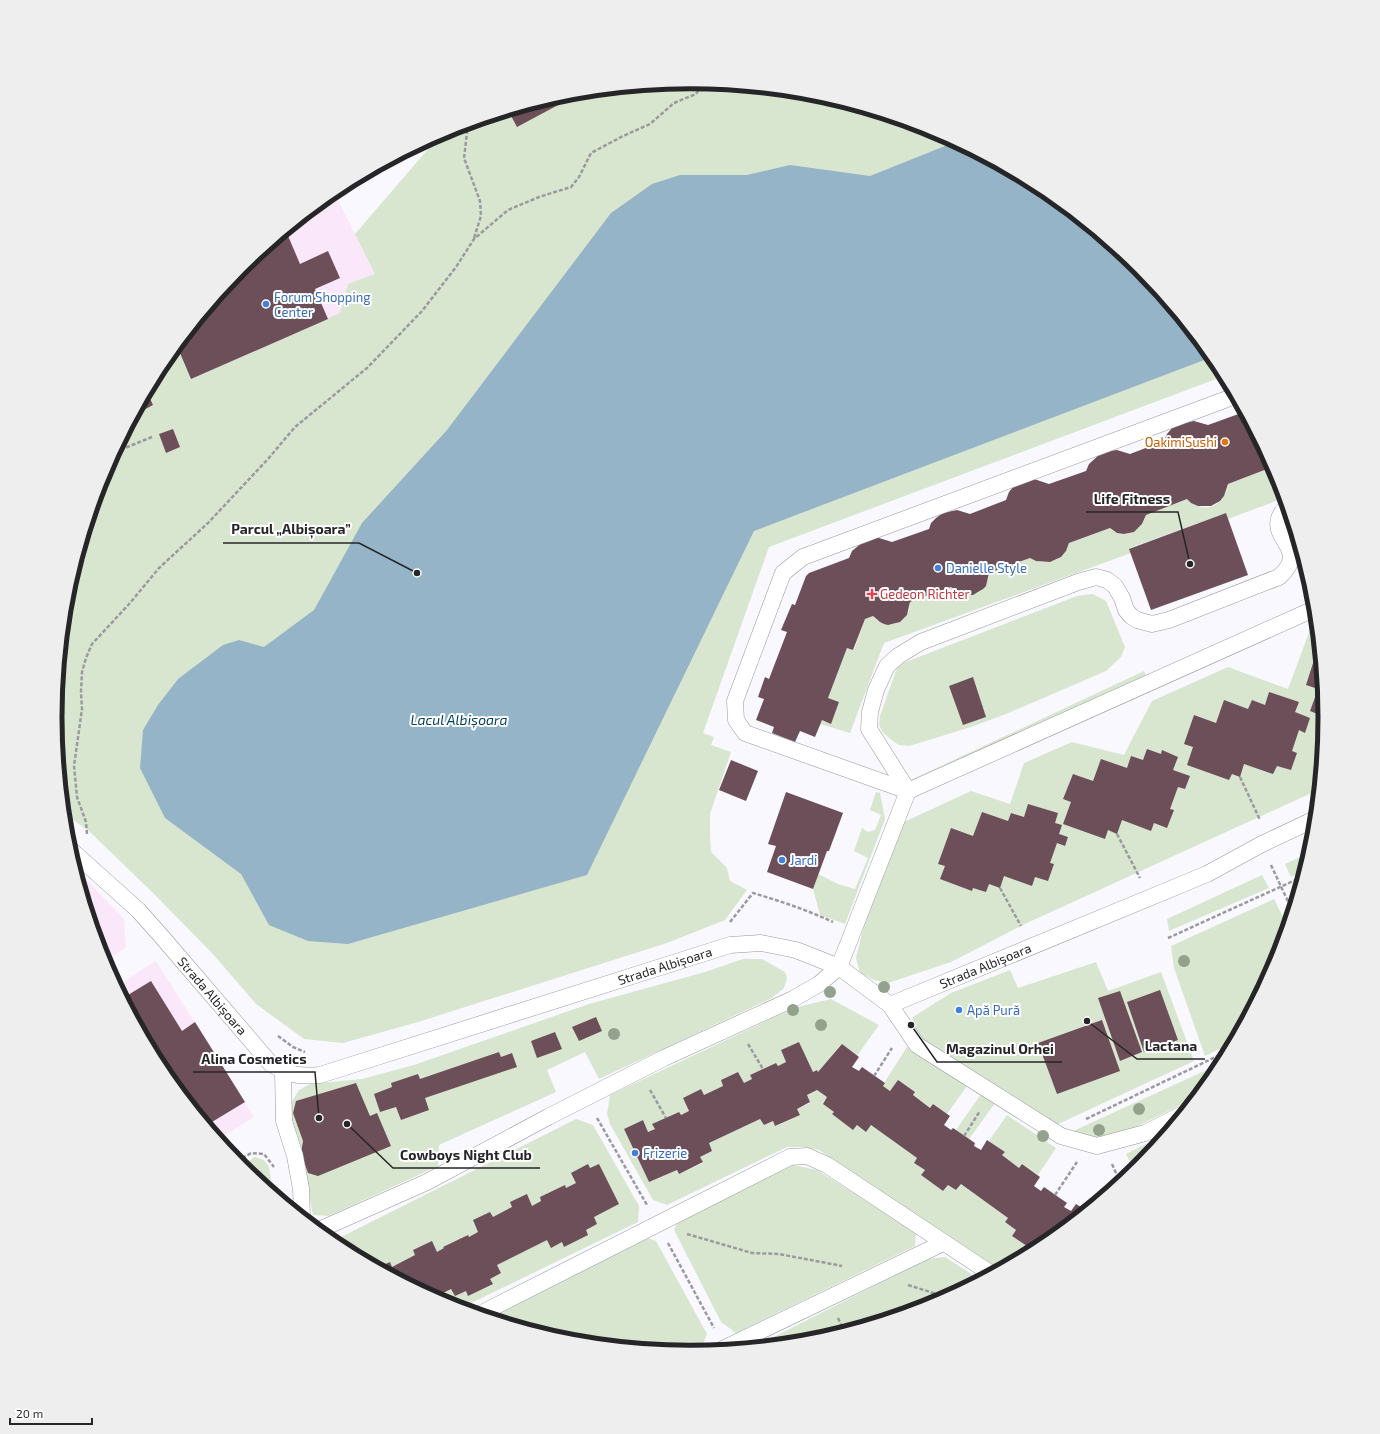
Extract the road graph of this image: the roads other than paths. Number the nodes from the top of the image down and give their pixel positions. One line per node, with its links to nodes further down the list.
1 (1231, 398): 4 (lane)
2 (1283, 510): 4 (lane)
3 (1309, 610): 4 (lane)
4 (908, 791): 7 (lane)
5 (1309, 821): 8 (lane, Strada Albișoara)
6 (78, 856): 9 (lane, Strada Albișoara)
7 (839, 967): 8 (lane, Strada Albișoara); 9 (lane, Strada Albișoara); 12 (lane)
8 (890, 1005): 10 (lane)
9 (284, 1072): 11 (lane)
10 (1171, 1120)
11 (302, 1210)
12 (325, 1227)
13 (943, 1243): 14 (lane); 15 (lane); 16 (lane)
14 (986, 1270)
15 (486, 1311)
16 (733, 1344)

